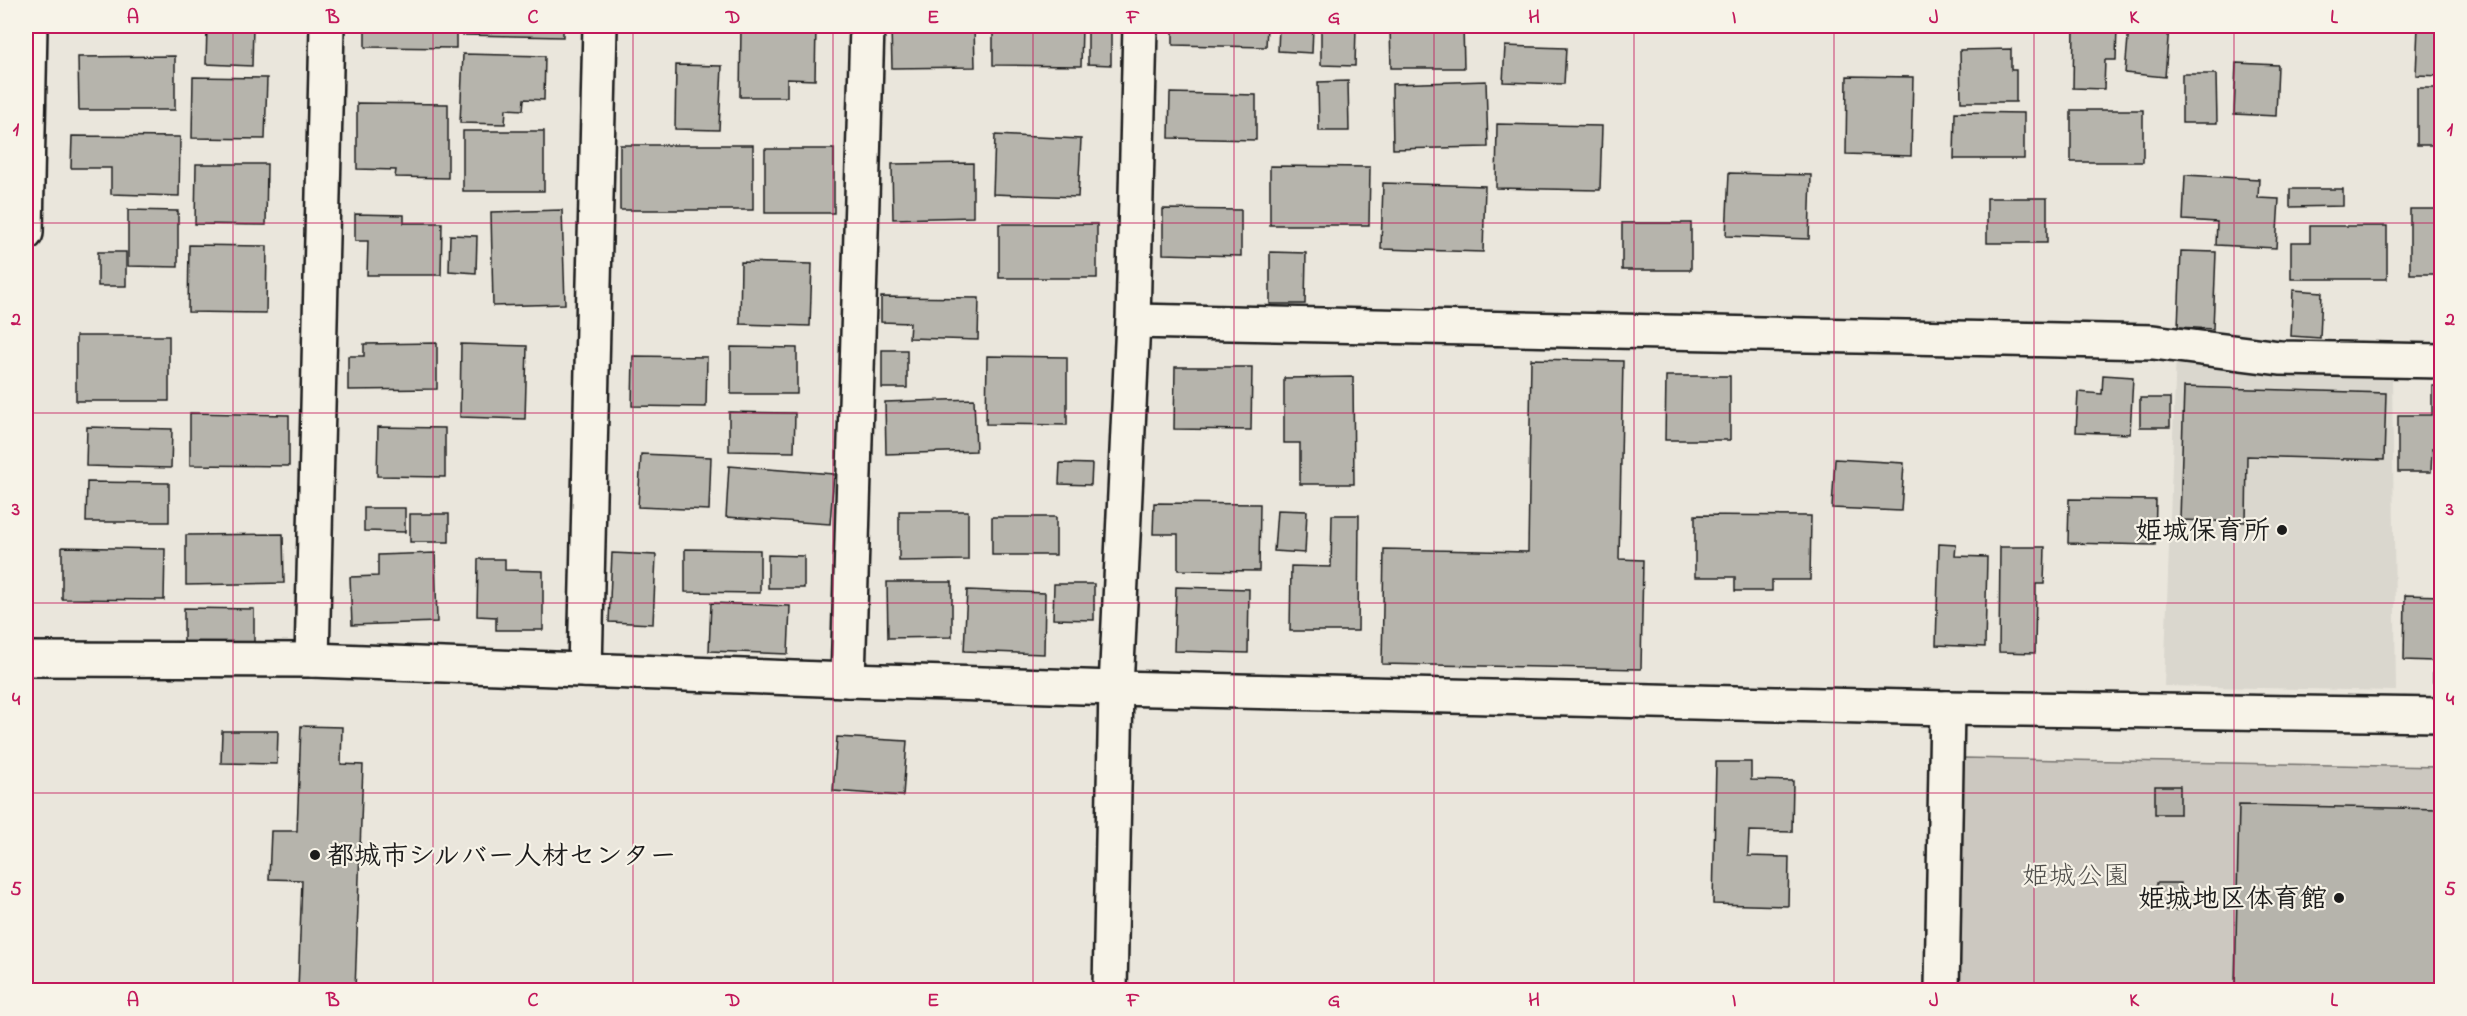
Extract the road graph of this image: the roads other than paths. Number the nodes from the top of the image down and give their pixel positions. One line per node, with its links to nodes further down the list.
1 (30, 26): 6 (street)
2 (327, 26): 10 (street)
3 (600, 26): 11 (street)
4 (867, 26): 12 (street)
5 (1140, 26): 7 (street)
6 (26, 233)
7 (1133, 321): 8 (street); 13 (street)
8 (2442, 361)
9 (26, 659): 10 (street)
10 (312, 660): 11 (street)
11 (585, 670): 12 (street)
12 (848, 680): 13 (street)
13 (1116, 688): 14 (street); 16 (street)
14 (1947, 708): 15 (street); 17 (street)
15 (2442, 715)
16 (1110, 990)
17 (1942, 990)

